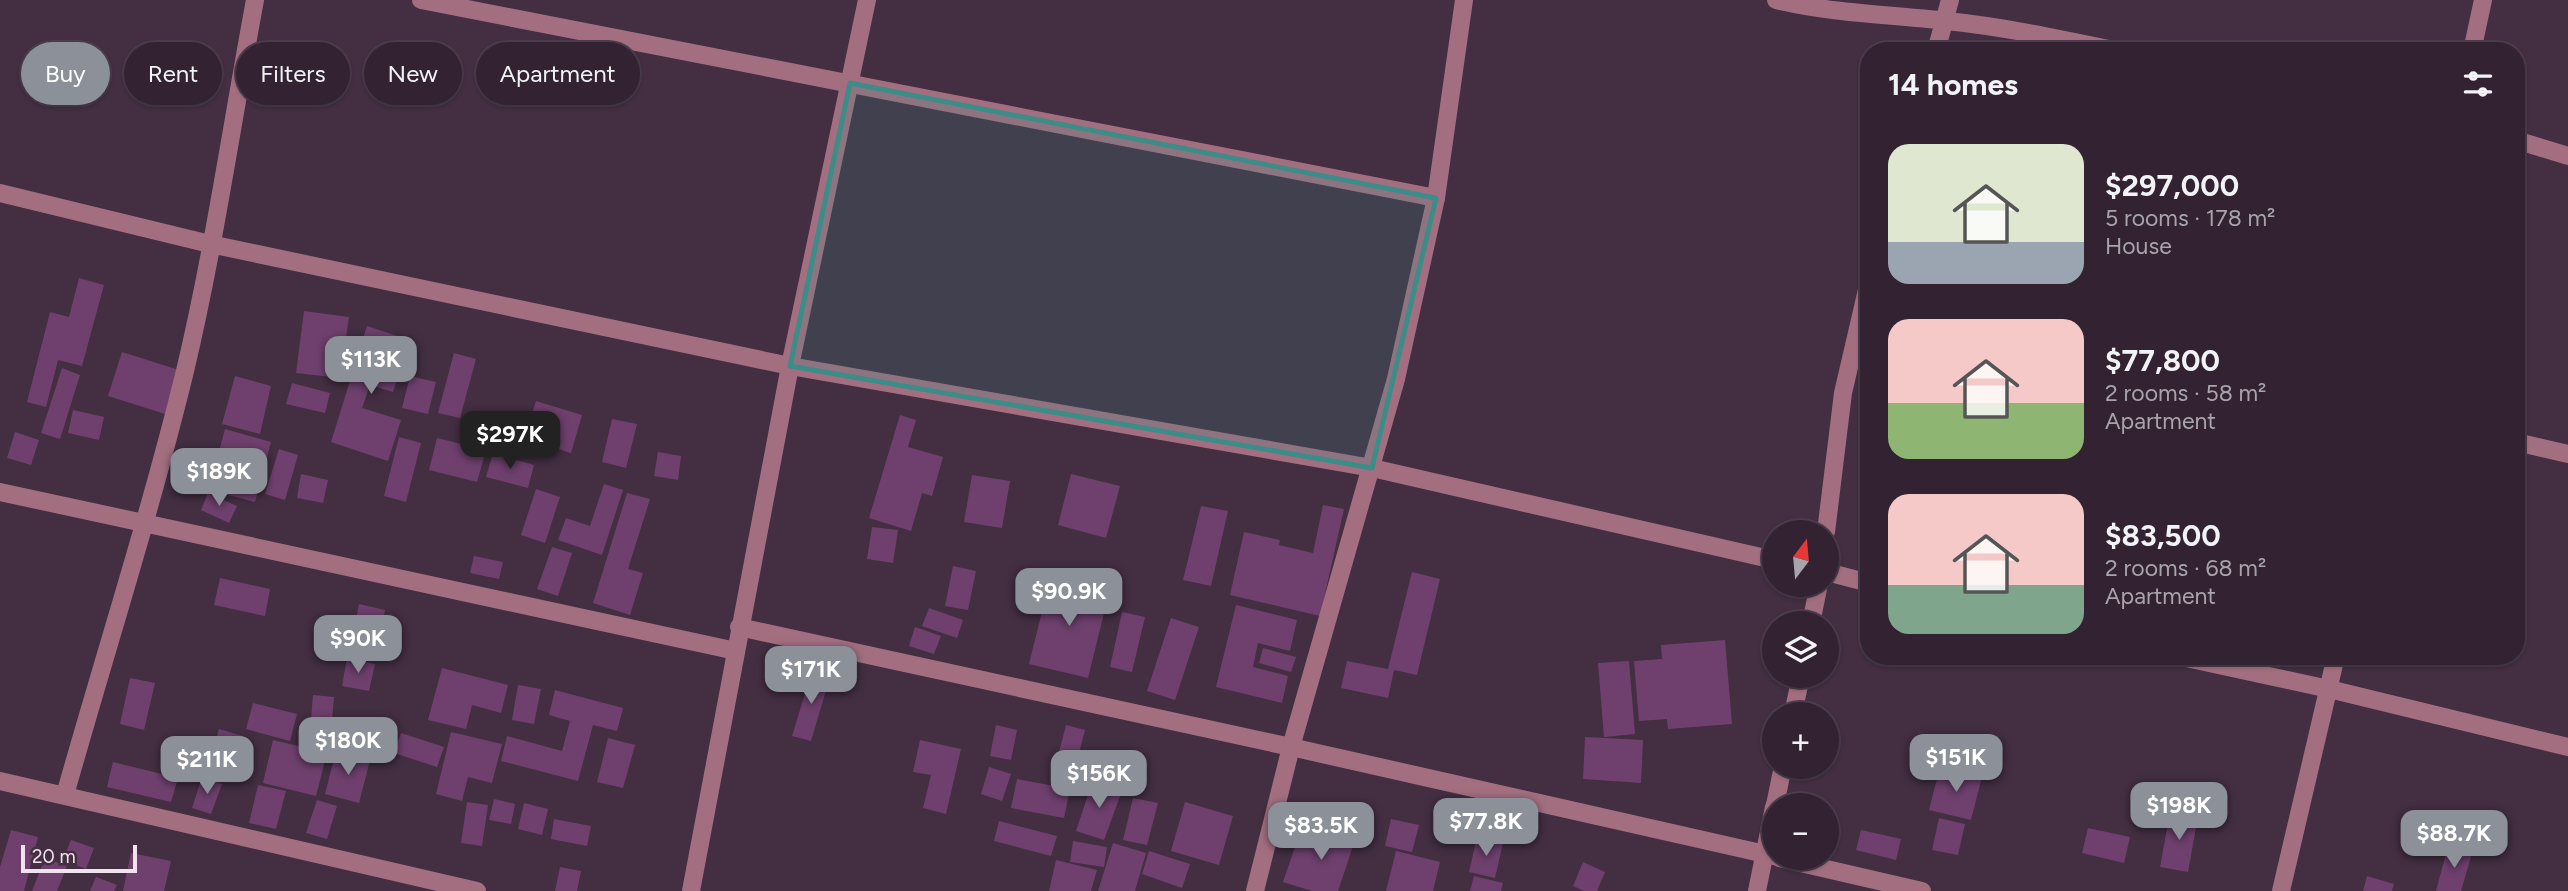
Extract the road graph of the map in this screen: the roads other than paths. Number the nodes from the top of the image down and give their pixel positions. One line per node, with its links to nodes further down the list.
1 (255, 0): 17 (street)
2 (421, 0): 12 (street)
3 (867, 0): 12 (street)
4 (1464, 0): 16 (street)
5 (1776, 0): 8 (street)
6 (1950, 0): 8 (street)
7 (2483, 0): 11 (street)
8 (1945, 20): 9 (street); 10 (street)
9 (1939, 42)
10 (2074, 42)
11 (2474, 42)
12 (850, 83): 16 (street); 19 (street)
13 (2525, 143): 14 (street)
14 (2568, 156)
15 (0, 193): 17 (street)
16 (1436, 198): 22 (street)
17 (210, 244): 19 (street); 25 (street)
18 (1860, 322): 24 (street)
19 (790, 366): 22 (street); 29 (street)
20 (2525, 444): 21 (street)
21 (2568, 454)
22 (1372, 468): 26 (street); 34 (street)
23 (0, 492): 25 (street)
24 (1827, 520)
25 (146, 526): 30 (street); 37 (street)
26 (1762, 557)
27 (1839, 575): 28 (street)
28 (1860, 581)
29 (739, 627): 30 (street); 34 (street)
30 (736, 652): 42 (street)
31 (2218, 665): 33 (street)
32 (2334, 665): 33 (street)
33 (2329, 689): 35 (street); 46 (street)
34 (1291, 747): 38 (street); 43 (street)
35 (2568, 747)
36 (0, 781): 37 (street)
37 (65, 795): 41 (street)
38 (1762, 854)
39 (1767, 870): 44 (street)
40 (1833, 870): 45 (street)
41 (477, 891)
42 (691, 891)
43 (1255, 891)
44 (1757, 891)
45 (1922, 891)
46 (2281, 891)

